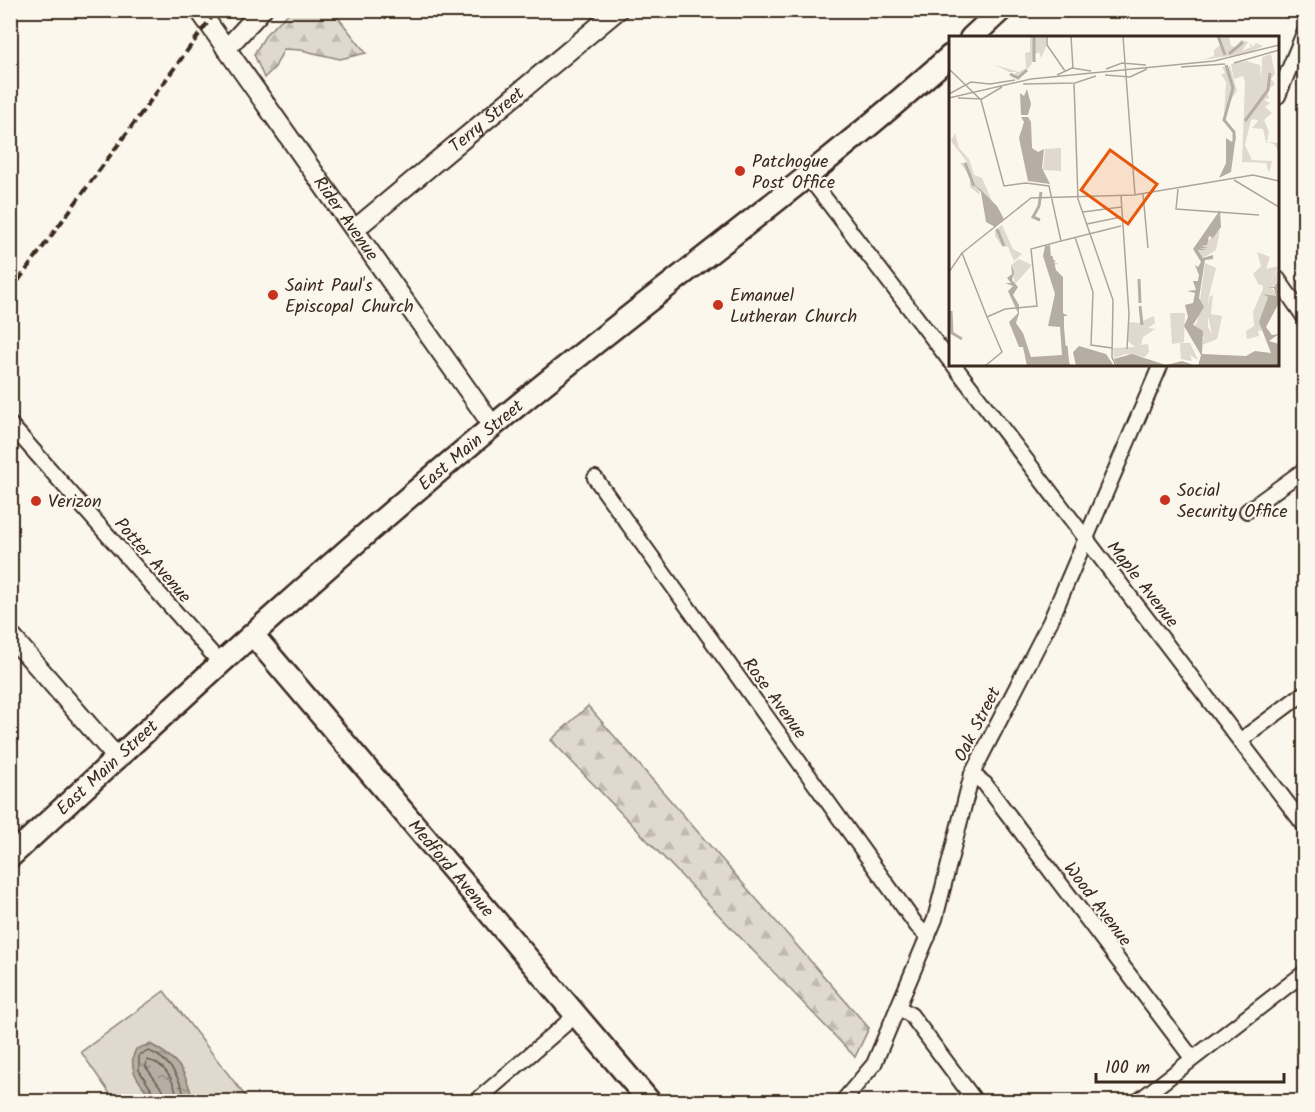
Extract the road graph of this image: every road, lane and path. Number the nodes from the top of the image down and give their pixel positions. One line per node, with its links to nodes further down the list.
1 (198, 10): 7 (street, Rider Avenue)
2 (262, 10): 7 (street)
3 (618, 10): 11 (street, Terry Street)
4 (1001, 10): 6 (main road)
5 (1305, 33): 9 (street)
6 (973, 36)
7 (226, 49): 11 (street, Rider Avenue)
8 (949, 58): 10 (main road, East Main Street)
9 (1279, 94)
10 (807, 175): 14 (street); 18 (main road, East Main Street)
11 (355, 229): 18 (street, Rider Avenue)
12 (1279, 280): 13 (street)
13 (1305, 317)
14 (949, 358)
15 (955, 366): 22 (street, Maple Avenue)
16 (1160, 366): 22 (street, Oak Street)
17 (10, 424): 25 (street, Potter Avenue)
18 (493, 426): 24 (main road, East Main Street)
19 (1305, 470): 21 (street)
20 (595, 478): 32 (street, Rose Avenue)
21 (1247, 511)
22 (1086, 540): 27 (street, Maple Avenue); 29 (street, Oak Street)
23 (10, 635): 28 (street)
24 (253, 635): 25 (main road, East Main Street); 35 (main road, Medford Avenue)
25 (222, 665): 28 (main road, East Main Street)
26 (1305, 693): 27 (street)
27 (1241, 740): 30 (street, Maple Avenue)
28 (118, 759): 31 (main road, East Main Street)
29 (972, 774): 32 (street, Oak Street); 36 (street, Wood Avenue)
30 (1305, 825)
31 (10, 857)
32 (928, 937): 34 (street, Oak Street)
33 (1305, 973): 36 (street)
34 (898, 1007): 39 (street, Oak Street); 40 (street)
35 (576, 1015): 37 (street); 38 (main road, Medford Avenue)
36 (1192, 1058): 41 (street)
37 (475, 1101)
38 (650, 1101)
39 (842, 1101)
40 (976, 1101)
41 (1137, 1101)

